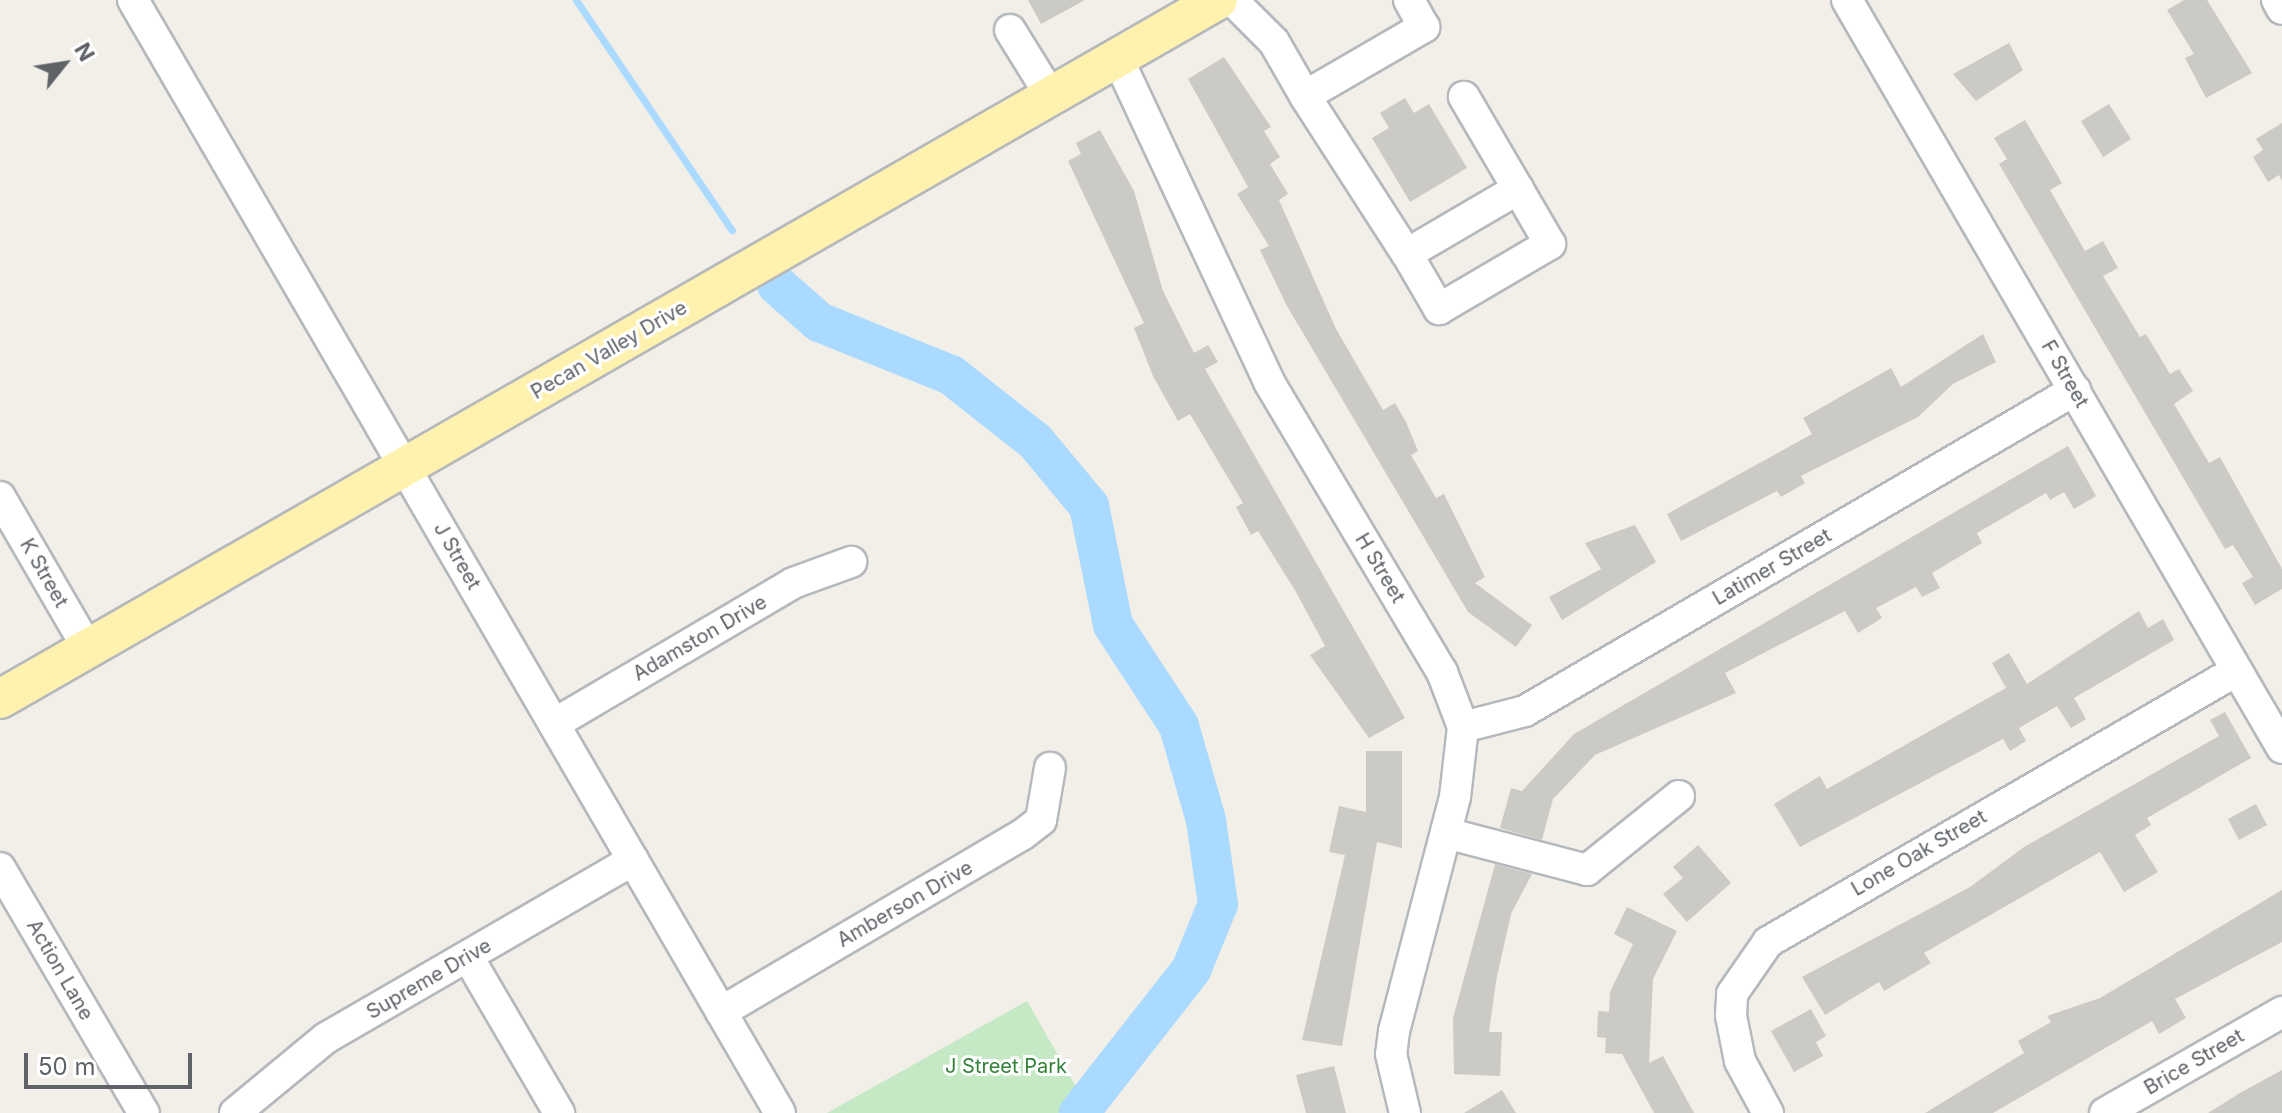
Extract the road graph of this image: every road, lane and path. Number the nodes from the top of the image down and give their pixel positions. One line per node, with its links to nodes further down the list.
1 (133, 0): 16 (street, J Street)
2 (1218, 0): 9 (main road, Pecan Valley Drive)
3 (1232, 0): 11 (street)
4 (1409, 0): 11 (street)
5 (1847, 0): 15 (street, F Street)
6 (2277, 0): 7 (street)
7 (2282, 9)
8 (1010, 30): 10 (street)
9 (1117, 57): 10 (main road, Pecan Valley Drive); 23 (street, H Street)
10 (1051, 96): 16 (main road, Pecan Valley Drive)
11 (1305, 96): 14 (street)
12 (1464, 97): 13 (street)
13 (1518, 189): 14 (street); 14 (street)
14 (1407, 254)
15 (2075, 390): 20 (street, F Street); 23 (street, Latimer Street)
16 (404, 465): 19 (main road, Pecan Valley Drive); 22 (street, J Street)
17 (0, 497): 19 (street, K Street)
18 (851, 562): 22 (street, Adamston Drive)
19 (88, 649): 21 (main road, Pecan Valley Drive)
20 (2236, 671): 24 (street, F Street); 38 (street, Lone Oak Street)
21 (0, 699)
22 (554, 724): 28 (street, J Street)
23 (1463, 727): 27 (street)
24 (2282, 748)
25 (1050, 768): 31 (street, Amberson Drive)
26 (1679, 796): 27 (street)
27 (1446, 833): 37 (street)
28 (633, 860): 30 (street, Supreme Drive); 31 (street, J Street)
29 (0, 868): 33 (street, Action Lane)
30 (468, 957): 34 (street, Supreme Drive); 35 (street)
31 (721, 1012): 36 (street, J Street)
32 (2282, 1012): 39 (street, Brice Street)
33 (144, 1113)
34 (235, 1113)
35 (559, 1113)
36 (780, 1113)
37 (1405, 1113)
38 (1768, 1113)
39 (2105, 1113)

